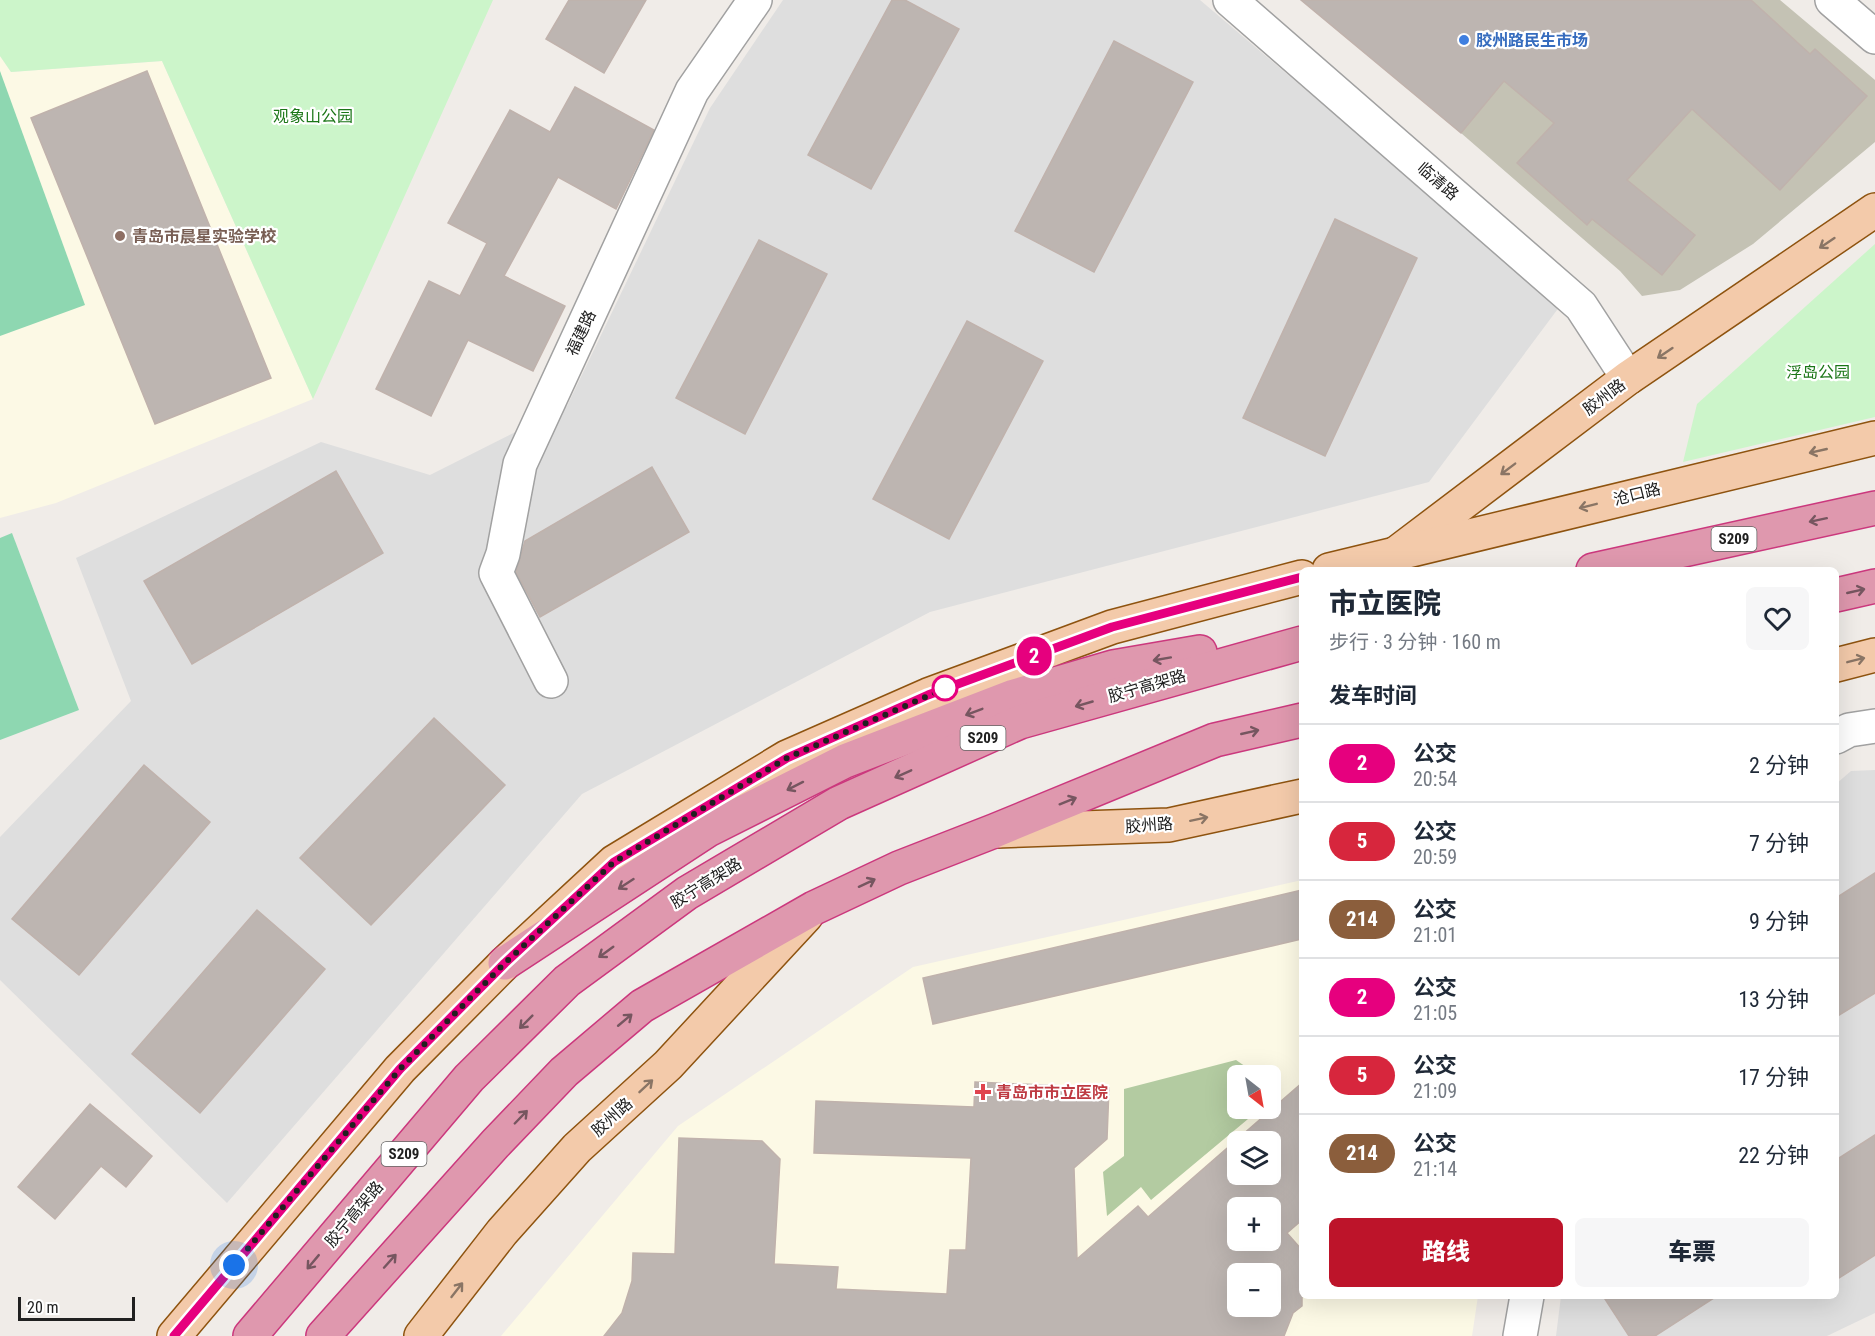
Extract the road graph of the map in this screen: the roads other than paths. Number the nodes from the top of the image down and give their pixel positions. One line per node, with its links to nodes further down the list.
1 (755, 0): 19 (street, 福建路)
2 (1230, 0): 6 (street, 临清路)
3 (1832, 0): 4 (street)
4 (1875, 37)
5 (1875, 210): 6 (main road, 胶州路, one-way to 6)
6 (1628, 378): 9 (main road, 胶州路, one-way to 9)
7 (1875, 438): 9 (main road, 沧口路, one-way to 9)
8 (1875, 508): 11 (highway, S209, one-way to 11)
9 (1398, 552): 10 (main road, 胶州路)
10 (1340, 567)
11 (1607, 567)
12 (1299, 578): 26 (main road)
13 (1875, 586): 14 (highway, one-way to 13)
14 (1839, 594)
15 (1299, 635): 26 (highway, one-way to 26)
16 (1299, 644): 29 (highway, 胶宁高架路 / S209, one-way to 29)
17 (1875, 655): 18 (main road, one-way to 17)
18 (1839, 664)
19 (551, 681)
20 (1299, 721): 24 (highway, one-way to 20)
21 (1875, 726): 22 (street)
22 (1839, 735)
23 (1299, 797): 24 (main road, 胶州路, one-way to 23)
24 (994, 831): 25 (highway, one-way to 24)
25 (814, 908): 30 (highway, one-way to 25); 31 (main road, 胶州路, one-way to 25)
26 (505, 963): 28 (main road)
27 (1526, 1299): 32 (street)
28 (174, 1336)
29 (250, 1336)
30 (323, 1336)
31 (421, 1336)
32 (1520, 1336)

